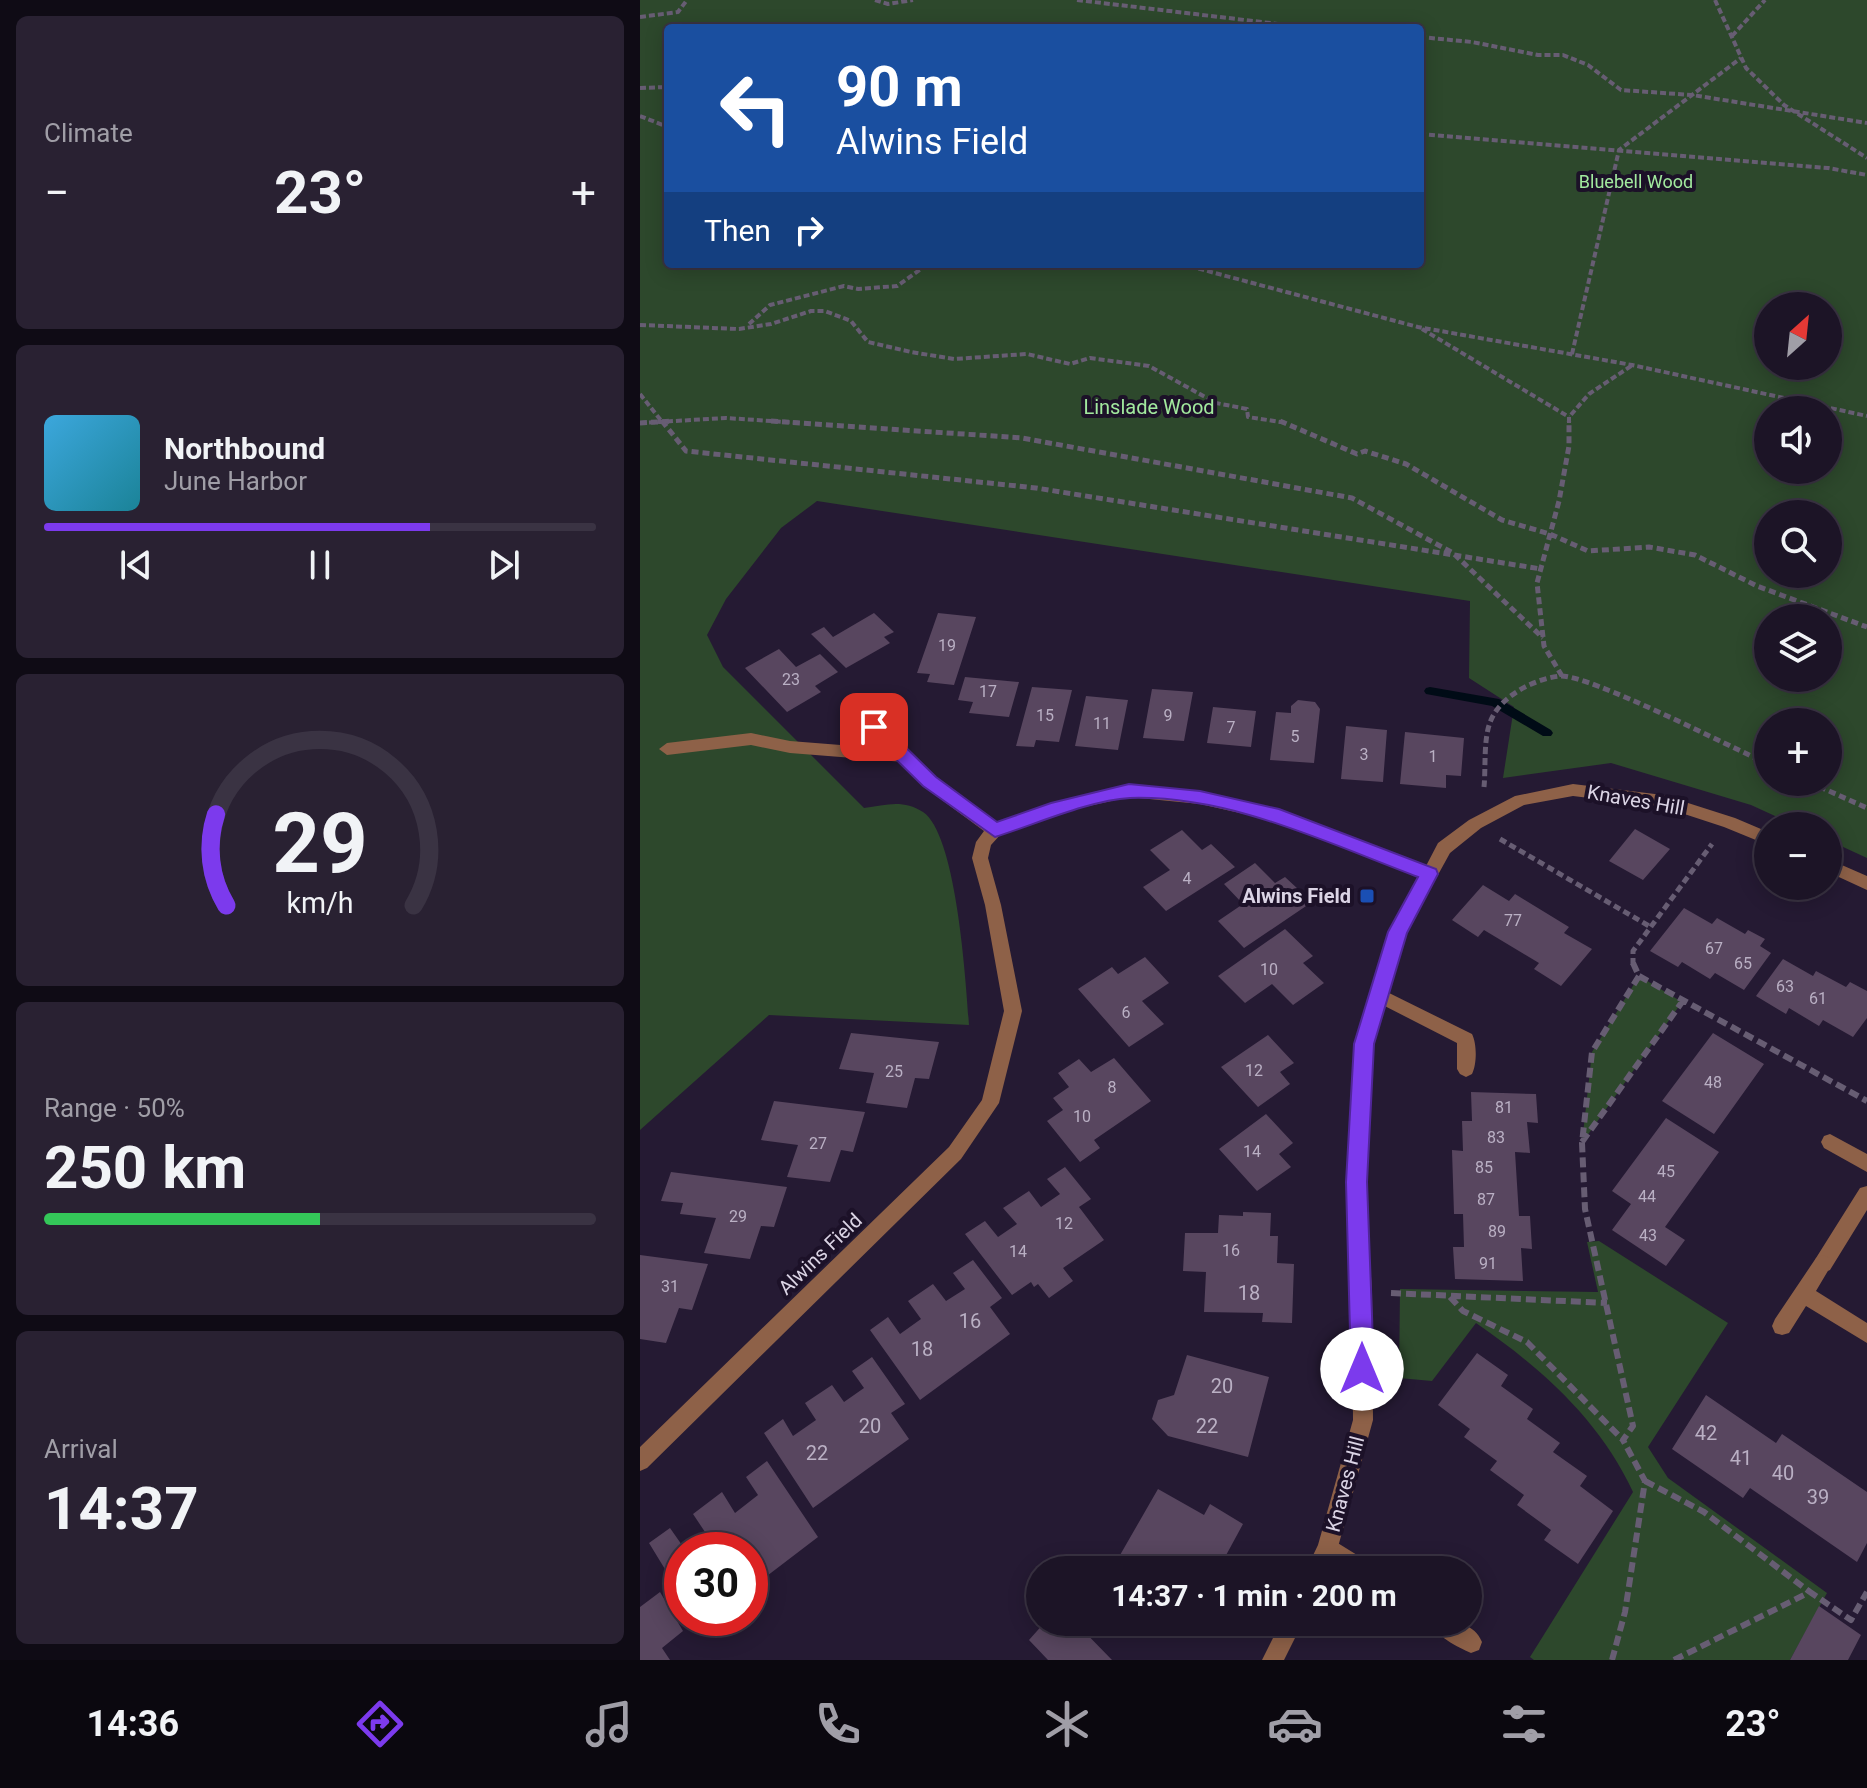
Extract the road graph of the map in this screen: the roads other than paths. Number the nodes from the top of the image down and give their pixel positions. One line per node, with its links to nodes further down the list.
1 (874, 727): 3 (street)
2 (667, 749): 3 (street)
3 (904, 756): 4 (street)
4 (995, 830): 7 (street); 17 (street, Alwins Field)
5 (1754, 833): 7 (street, Knaves Hill)
6 (1842, 871): 8 (street)
7 (1429, 874): 9 (street, Knaves Hill)
8 (1867, 883)
9 (1379, 995): 10 (street); 18 (street, Knaves Hill)
10 (1466, 1069)
11 (1830, 1142): 12 (street)
12 (1867, 1164)
13 (1867, 1194): 14 (street)
14 (1804, 1294): 15 (street); 16 (street)
15 (1782, 1326)
16 (1867, 1334)
17 (640, 1461)
18 (1328, 1547): 19 (street, Knaves Hill); 20 (street)
19 (1324, 1556)
20 (1342, 1556)
21 (1285, 1636): 24 (street)
22 (1462, 1636): 23 (street)
23 (1471, 1642)
24 (1273, 1660)

